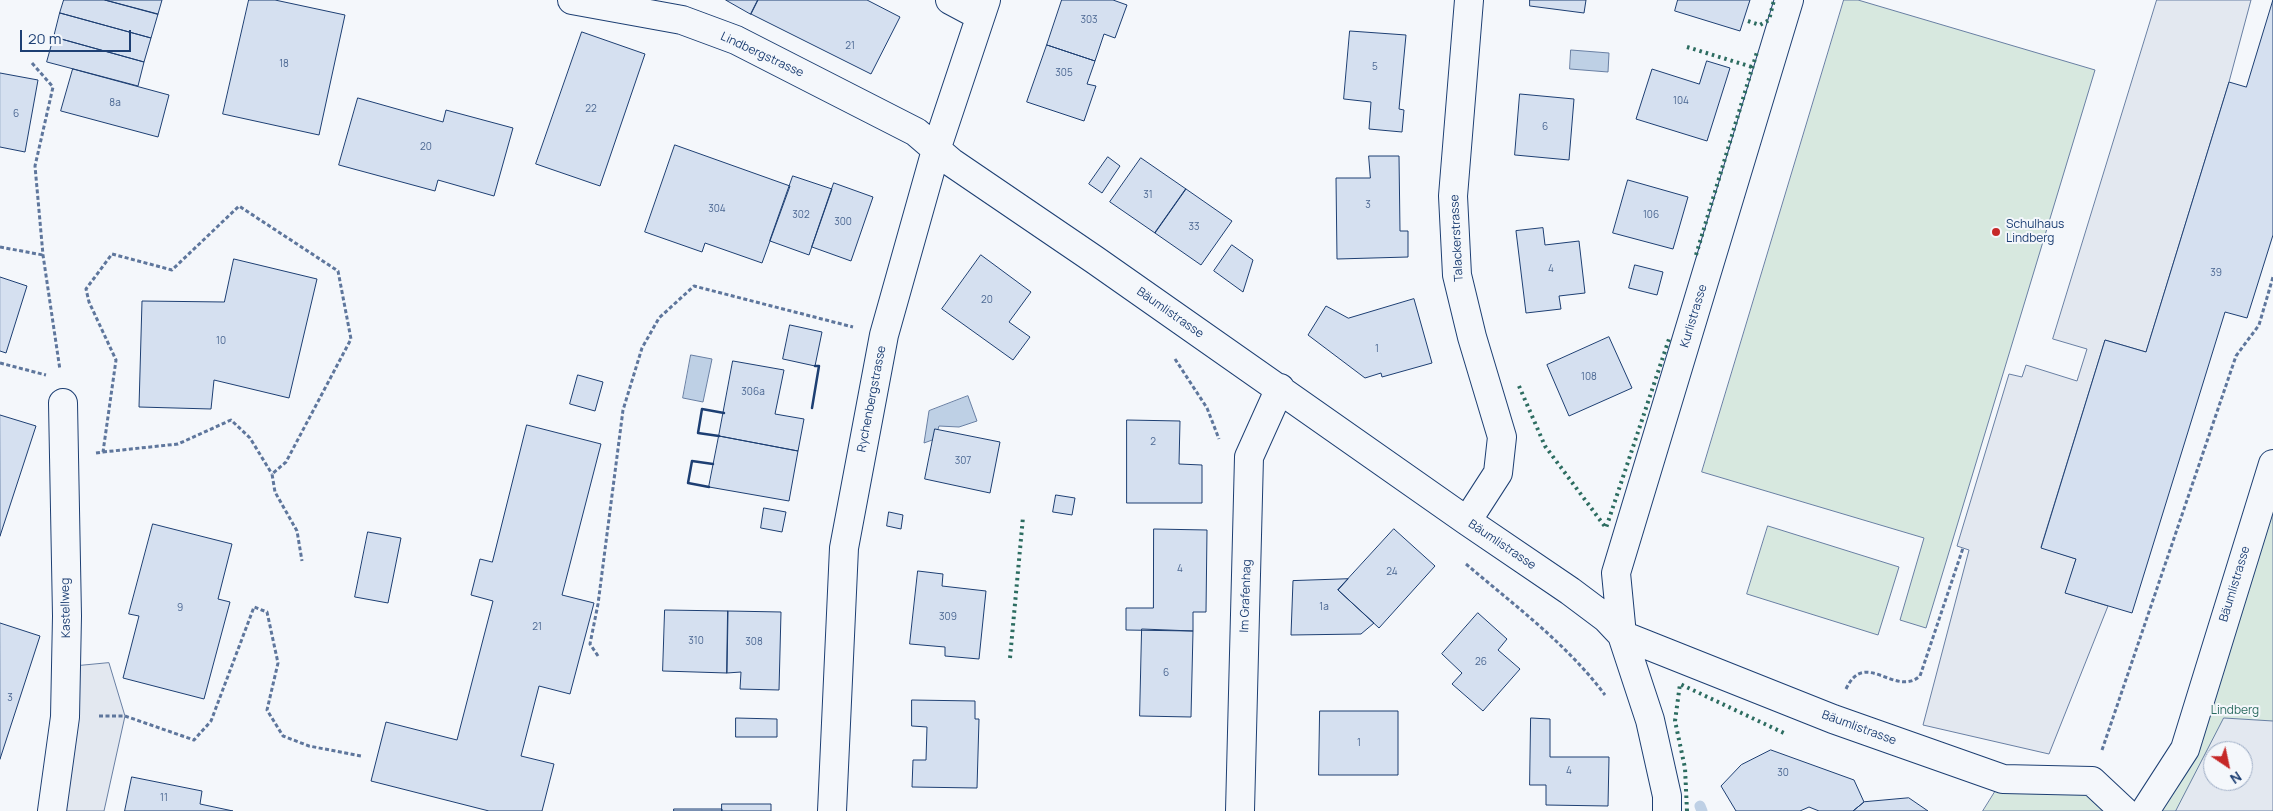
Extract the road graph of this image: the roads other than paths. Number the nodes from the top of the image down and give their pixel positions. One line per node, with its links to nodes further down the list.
1 (572, 0): 6 (street, Lindbergstrasse)
2 (950, 0): 5 (street)
3 (1469, 0): 10 (street, Talackerstrasse)
4 (1789, 0): 11 (street, Kurlistrasse)
5 (983, 8): 6 (street, Rychenbergstrasse)
6 (936, 150): 7 (street, Bäumlistrasse); 13 (street, Rychenbergstrasse)
7 (1280, 388): 10 (street, Bäumlistrasse); 14 (street, Im Grafenhag)
8 (62, 391): 12 (street, Kastellweg)
9 (2273, 464): 17 (street, Bäumlistrasse)
10 (1467, 521): 11 (street, Bäumlistrasse)
11 (1622, 635): 15 (street); 16 (street, Bäumlistrasse)
12 (52, 811)
13 (832, 811)
14 (1240, 811)
15 (1667, 811)
16 (2124, 811)
17 (2145, 811)

